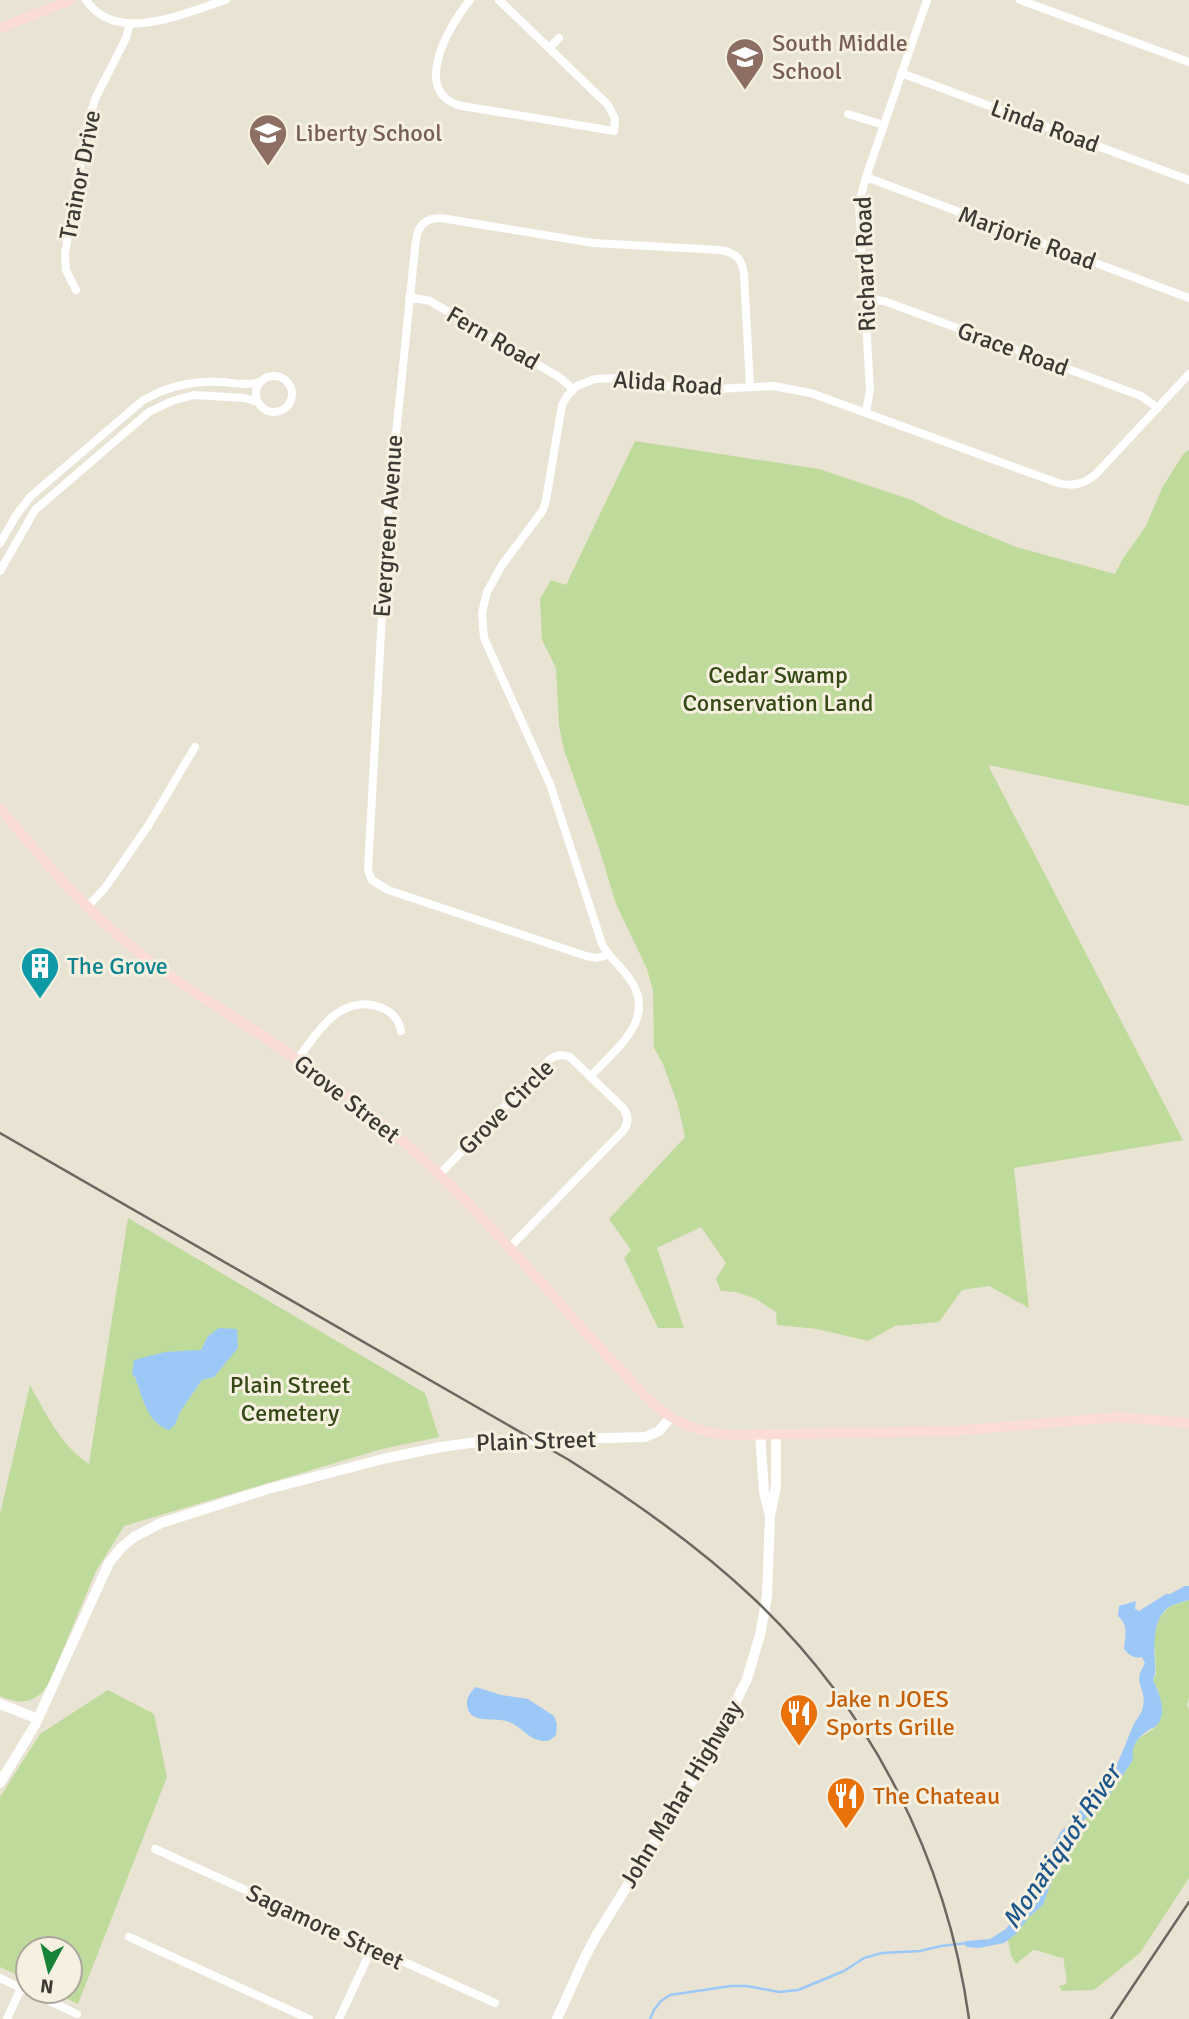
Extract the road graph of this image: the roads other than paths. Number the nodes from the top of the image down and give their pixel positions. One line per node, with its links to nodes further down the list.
1 (71, 0): 9 (main road)
2 (86, 0): 8 (street)
3 (226, 0): 8 (street)
4 (470, 0): 11 (street)
5 (499, 0): 11 (street)
6 (927, 0): 13 (street, Richard Road)
7 (1020, 0): 12 (street)
8 (130, 23): 18 (street, Trainor Drive)
9 (0, 28)
10 (559, 38): 11 (street)
11 (549, 48)
12 (1189, 62)
13 (901, 73): 15 (street, Richard Road); 17 (street, Linda Road)
14 (848, 114): 15 (street)
15 (884, 125): 16 (street, Richard Road)
16 (866, 177): 20 (street, Marjorie Road); 21 (street, Richard Road)
17 (1189, 180)
18 (76, 290)
19 (410, 297): 24 (street, Evergreen Avenue); 25 (street, Fern Road); 37 (street, Evergreen Avenue)
20 (1189, 298)
21 (865, 299): 27 (street, Grace Road); 28 (street, Richard Road)
22 (1189, 374): 27 (street, Alida Road)
23 (260, 382): 26 (street); 26 (street); 29 (street)
24 (750, 387): 25 (street, Alida Road); 28 (street, Alida Road)
25 (573, 389): 37 (street)
26 (258, 402): 30 (street)
27 (1158, 408): 28 (street, Alida Road)
28 (866, 413)
29 (83, 450): 30 (street); 31 (street)
30 (92, 460): 32 (street)
31 (0, 543)
32 (4, 555): 33 (street)
33 (0, 571)
34 (195, 747): 36 (street)
35 (0, 808): 36 (main road, Grove Street)
36 (87, 907): 39 (main road, Grove Street)
37 (608, 955): 40 (street)
38 (401, 1031): 39 (street)
39 (297, 1060): 41 (main road, Grove Street)
40 (590, 1077): 41 (street, Grove Circle); 42 (street, Grove Circle)
41 (439, 1175): 42 (main road, Grove Street)
42 (510, 1247): 43 (main road, Grove Street)
43 (671, 1417): 46 (main road); 49 (street, Plain Street)
44 (1189, 1423): 45 (main road)
45 (776, 1434): 46 (main road); 47 (street, John Mahar Highway)
46 (760, 1435): 47 (street, John Mahar Highway)
47 (770, 1516): 59 (street, John Mahar Highway)
48 (0, 1704): 49 (street)
49 (38, 1719): 50 (street, Plain Street)
50 (0, 1783)
51 (155, 1849): 53 (street, Sagamore Street)
52 (129, 1937): 57 (street)
53 (372, 1948): 54 (street, Sagamore Street); 58 (street)
54 (495, 2003)
55 (58, 2005): 56 (street)
56 (77, 2014)
57 (309, 2019)
58 (339, 2019)
59 (557, 2019)

